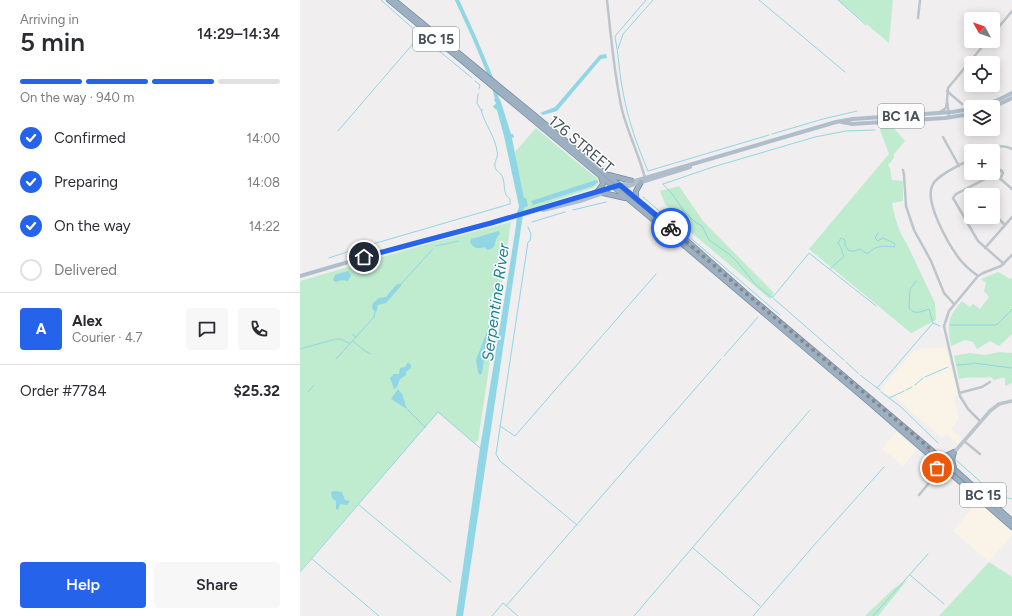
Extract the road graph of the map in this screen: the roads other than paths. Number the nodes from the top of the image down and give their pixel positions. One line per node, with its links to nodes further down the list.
1 (389, 0): 30 (highway, 176 STREET / BC 15)
2 (394, 0): 29 (highway, 176 STREET / BC 15)
3 (607, 0): 32 (street)
4 (920, 0): 6 (street)
5 (1012, 11): 7 (street)
6 (918, 18)
7 (1000, 26)
8 (981, 48): 9 (street)
9 (947, 91): 12 (street); 14 (street)
10 (1012, 93): 13 (main road)
11 (1012, 98): 15 (main road)
12 (947, 100): 17 (street); 19 (street)
13 (998, 100)
14 (962, 104)
15 (1000, 104)
16 (964, 111): 19 (main road, BC 1A)
17 (938, 113): 19 (main road, BC 1A); 20 (main road, BC 1A)
18 (964, 114): 19 (main road, BC 1A)
19 (949, 115): 20 (main road, BC 1A)
20 (836, 122): 26 (main road, BC 1A)
21 (943, 138): 25 (street)
22 (1000, 146): 23 (street)
23 (1012, 149)
24 (964, 163): 25 (street)
25 (959, 166): 50 (street)
26 (680, 169): 32 (main road, BC 1A); 35 (main road)
27 (903, 170): 51 (street)
28 (1000, 170): 31 (street)
29 (607, 174): 34 (highway); 35 (highway, 176 STREET / BC 15)
30 (601, 176): 36 (highway, 176 STREET / BC 15); 38 (highway)
31 (1000, 179): 37 (street)
32 (643, 180): 34 (main road, BC 1A); 35 (main road, BC 1A); 40 (highway)
33 (984, 180): 46 (street)
34 (632, 181): 35 (main road, BC 1A)
35 (622, 186): 36 (main road, BC 1A); 40 (highway, 176 STREET / BC 15)
36 (615, 188): 38 (main road); 39 (main road); 41 (highway, 176 STREET / BC 15)
37 (1012, 189)
38 (597, 192): 42 (main road)
39 (603, 193): 41 (highway); 42 (main road)
40 (636, 198): 59 (highway, BC 15)
41 (628, 199): 59 (highway, 176 STREET / BC 15)
42 (525, 213): 49 (main road)
43 (1012, 217): 45 (street)
44 (1000, 220): 45 (street)
45 (1005, 225): 46 (street)
46 (984, 248): 48 (street)
47 (1012, 255): 48 (street)
48 (1004, 264): 50 (street)
49 (300, 276)
50 (978, 276): 51 (street)
51 (954, 304): 53 (street)
52 (990, 382): 53 (street)
53 (959, 393): 55 (street)
54 (1012, 401): 55 (street)
55 (980, 421): 56 (street)
56 (963, 441): 57 (street); 58 (street)
57 (954, 452): 59 (highway); 60 (street); 61 (highway)
58 (980, 454)
59 (935, 456): 60 (highway, 176 STREET / BC 15); 62 (highway)
60 (944, 464): 61 (highway, 176 STREET / BC 15); 62 (street)
61 (953, 471): 62 (highway); 64 (highway, BC 15); 65 (highway, 176 STREET / BC 15)
62 (936, 474): 63 (street)
63 (919, 495)
64 (1012, 521)
65 (1012, 527)

